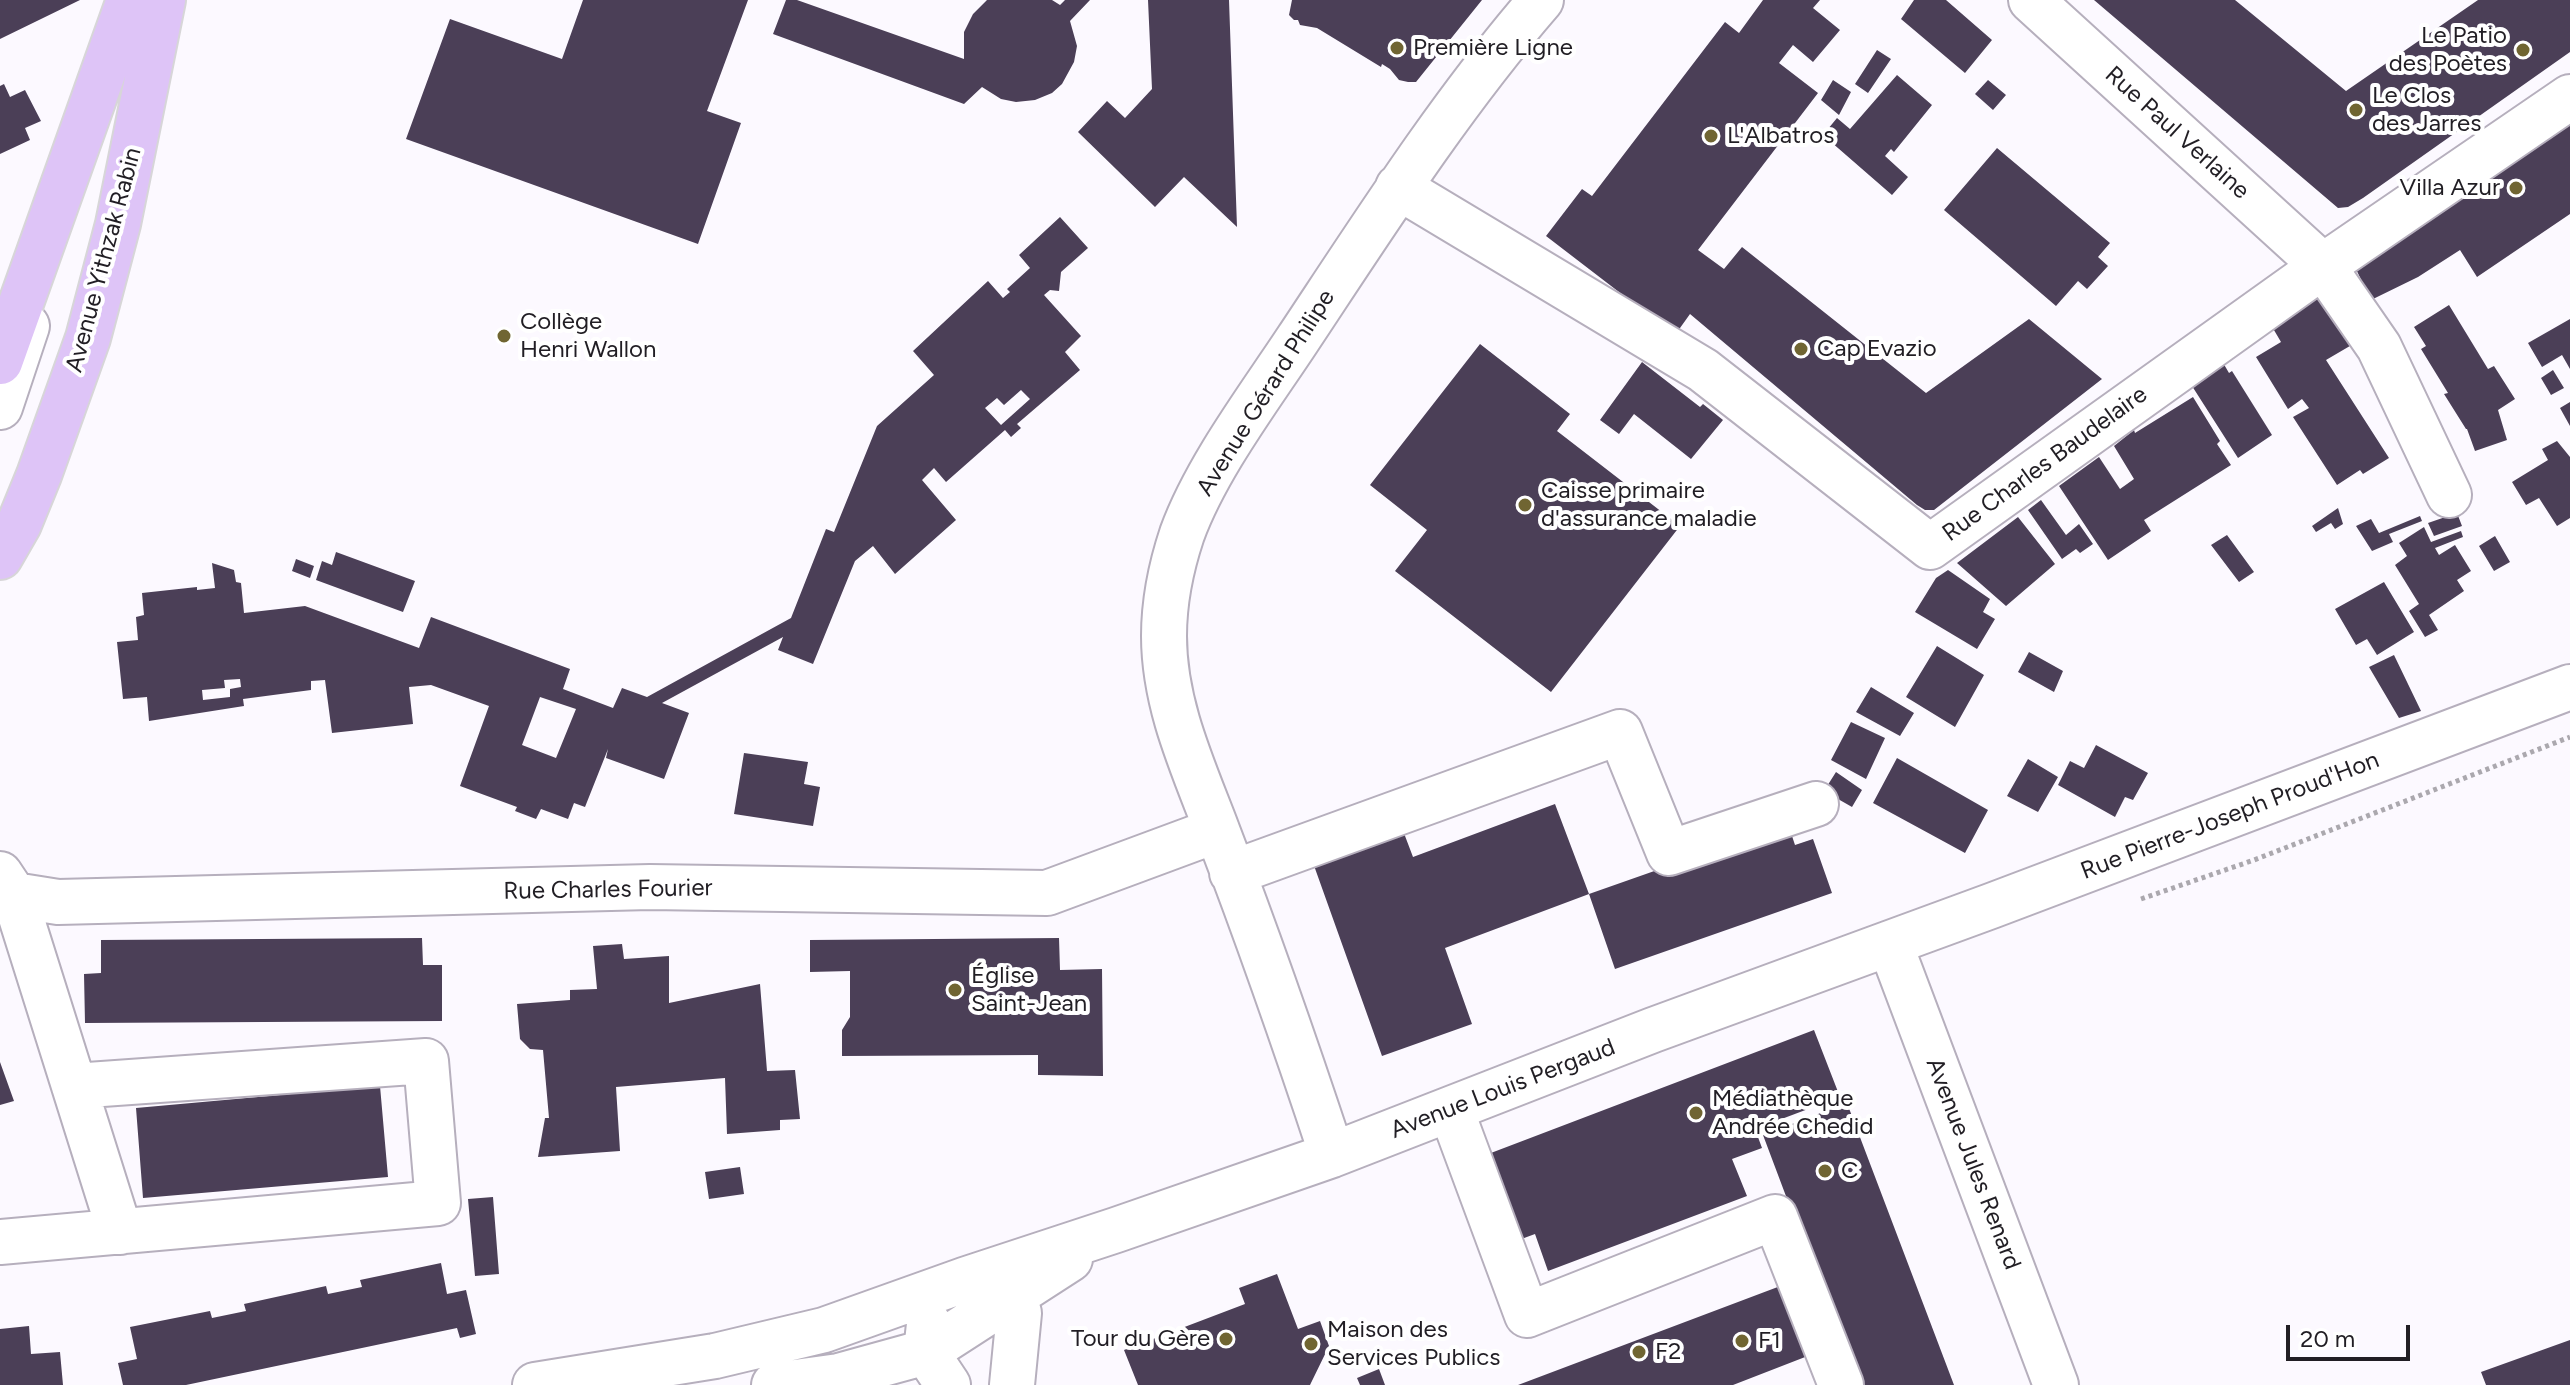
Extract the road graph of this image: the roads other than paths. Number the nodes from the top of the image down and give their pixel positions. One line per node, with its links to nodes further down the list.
1 (129, 0): 6 (main road)
2 (163, 0): 12 (main road, Avenue Yithzak Rabin)
3 (1541, 0): 7 (street, Avenue Gérard Philipe)
4 (2031, 0): 8 (street, Rue Paul Verlaine)
5 (2570, 97): 8 (street, Rue Charles Baudelaire)
6 (63, 181): 9 (main road); 10 (street)
7 (1398, 187): 8 (street, Rue Charles Baudelaire); 15 (street, Avenue Gérard Philipe)
8 (2323, 266): 11 (street, Rue Paul Verlaine)
9 (0, 362)
10 (0, 407)
11 (2449, 495)
12 (0, 557)
13 (2570, 687): 18 (street, Rue Pierre-Joseph Proud'Hon)
14 (1816, 804): 16 (street)
15 (1217, 830): 16 (street, Avenue Gérard Philipe); 17 (street, Rue Charles Fourier)
16 (1232, 873): 21 (street, Avenue Gérard Philipe)
17 (7, 885): 19 (street)
18 (1890, 944): 20 (street, Avenue Louis Pergaud); 32 (street, Avenue Jules Renard)
19 (74, 1086): 23 (street); 23 (street)
20 (1451, 1110): 21 (street, Avenue Louis Pergaud); 31 (street)
21 (1332, 1155): 22 (street, Avenue Louis Pergaud)
22 (1116, 1230): 25 (street, Avenue Louis Pergaud); 26 (street, Avenue Louis Pergaud)
23 (120, 1232): 24 (street)
24 (0, 1242)
25 (954, 1284): 26 (street); 27 (street); 28 (street, Avenue Louis Pergaud)
26 (1014, 1298): 27 (street, Avenue Louis Pergaud); 30 (street)
27 (937, 1369): 29 (street, Avenue Louis Pergaud)
28 (535, 1385)
29 (774, 1385)
30 (1012, 1385)
31 (1841, 1385)
32 (2056, 1385)

